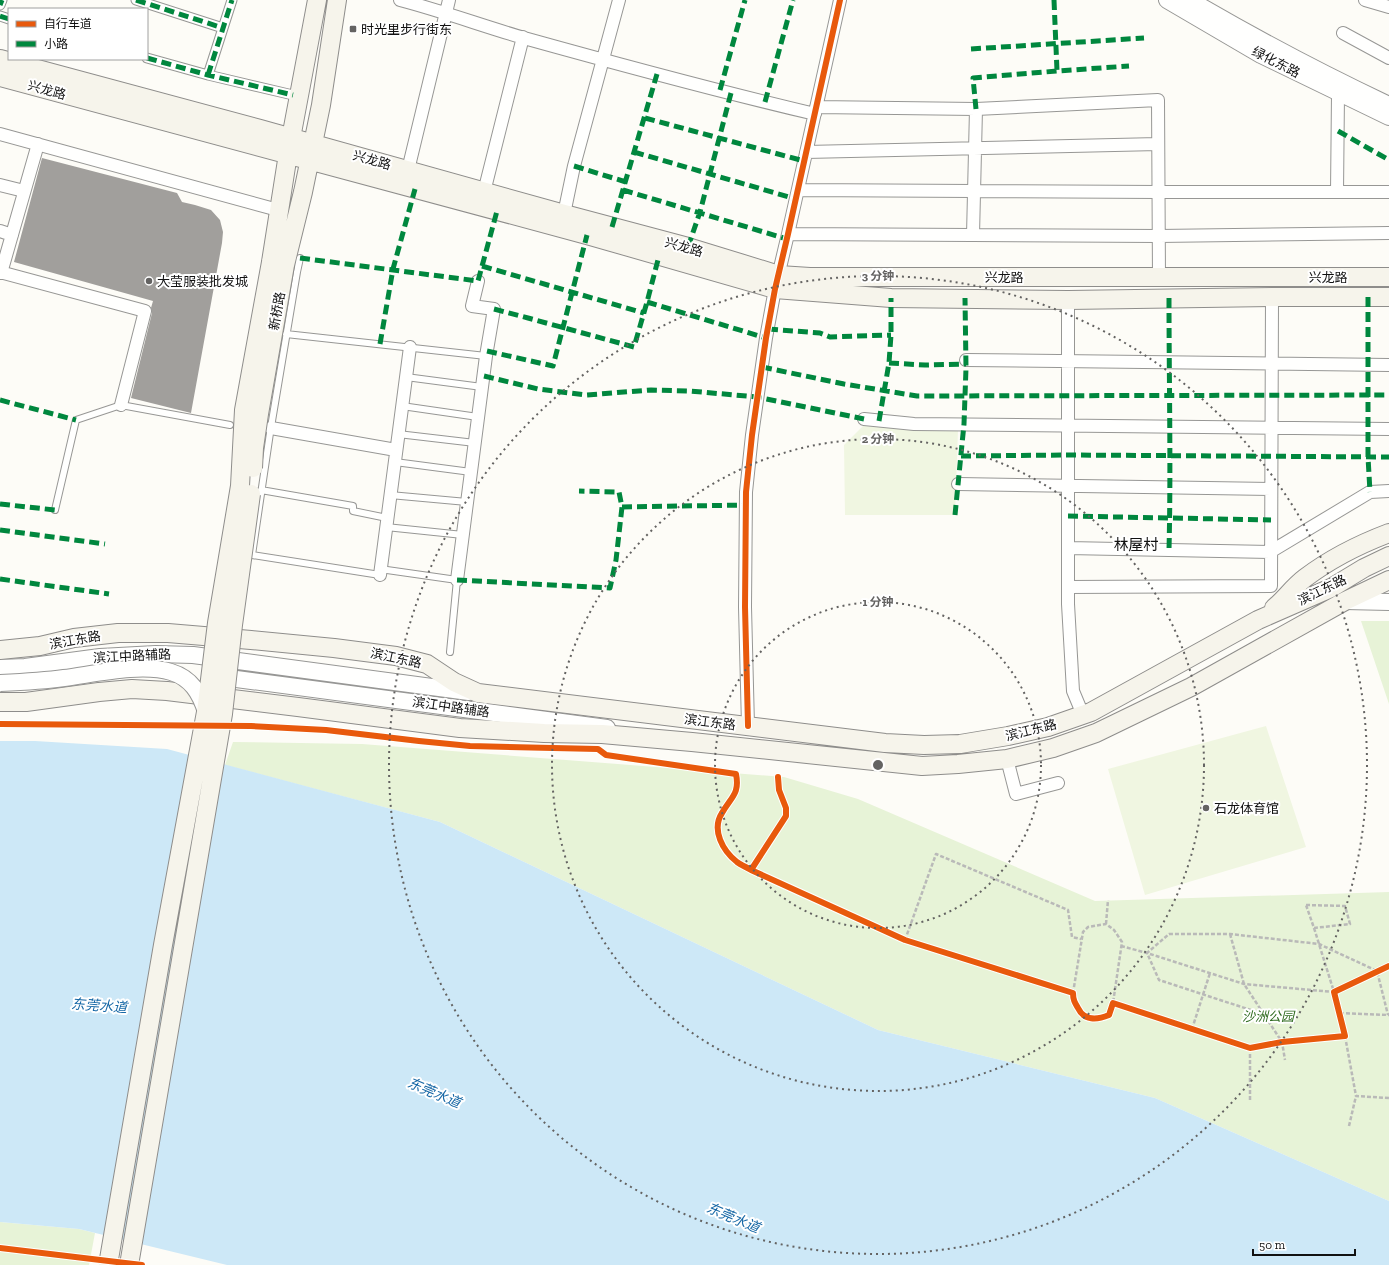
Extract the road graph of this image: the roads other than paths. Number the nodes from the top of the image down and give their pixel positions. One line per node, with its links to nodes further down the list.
1 (2, 0): 13 (street)
2 (136, 0): 16 (street)
3 (232, 0): 16 (street)
4 (317, 0): 34 (main road, 新桥路)
5 (338, 0): 36 (main road, 新桥路)
6 (400, 0): 15 (street)
7 (449, 0): 15 (street)
8 (619, 0): 22 (street)
9 (1167, 0): 25 (street, 绿化东路)
10 (1190, 0): 27 (street, 绿化东路)
11 (1365, 0): 14 (street)
12 (837, 1): 29 (street)
13 (0, 5)
14 (1389, 7)
15 (446, 13): 18 (street); 38 (street)
16 (224, 28): 23 (street)
17 (1342, 33): 20 (street)
18 (523, 37): 22 (street); 43 (street)
19 (148, 58): 23 (street)
20 (1389, 58)
21 (0, 59): 34 (main road, 兴龙路)
22 (604, 59): 29 (street); 48 (street)
23 (208, 75): 26 (street)
24 (0, 77): 34 (main road, 兴龙路)
25 (1338, 94): 30 (street, 绿化东路); 45 (street)
26 (293, 95)
27 (1389, 105)
28 (976, 109): 29 (street); 33 (street); 35 (street)
29 (816, 110): 37 (street)
30 (1389, 117)
31 (0, 134): 32 (street)
32 (38, 144): 41 (street); 47 (street)
33 (1158, 144): 35 (street); 44 (street)
34 (289, 146): 36 (main road, 兴龙路); 47 (main road, 新桥路)
35 (975, 148): 37 (street); 42 (street)
36 (311, 152): 38 (main road, 兴龙路); 55 (main road, 新桥路); 60 (main road, 兴龙路)
37 (806, 152): 40 (street)
38 (408, 170): 43 (main road, 兴龙路)
39 (0, 185): 41 (street)
40 (798, 190): 42 (street); 52 (street)
41 (24, 191): 51 (street)
42 (974, 191): 44 (street); 53 (street)
43 (484, 192): 48 (main road, 兴龙路)
44 (1159, 192): 45 (street); 54 (street)
45 (1337, 192): 46 (street)
46 (1389, 192)
47 (278, 210): 55 (main road, 新桥路)
48 (564, 214): 60 (main road, 兴龙路)
49 (0, 231): 51 (street)
50 (1389, 233): 54 (street)
51 (12, 234): 56 (street)
52 (788, 234): 53 (street); 60 (street)
53 (973, 235): 54 (street)
54 (1159, 236): 58 (street)
55 (285, 262): 64 (lane); 112 (main road, 新桥路, bridge)
56 (1, 272): 73 (street)
57 (1389, 277): 58 (main road, 兴龙路)
58 (1159, 278): 60 (main road, 兴龙路)
59 (478, 281): 66 (street)
60 (777, 282): 63 (main road, 兴龙路); 120 (street)
61 (1272, 297): 62 (main road, 兴龙路); 63 (main road, 兴龙路); 69 (street)
62 (1389, 297)
63 (1068, 300): 68 (street)
64 (286, 334): 65 (lane); 79 (lane)
65 (410, 347): 66 (lane); 71 (street)
66 (486, 356): 72 (street)
67 (966, 360): 68 (street)
68 (1068, 362): 69 (street); 78 (street)
69 (1272, 362): 70 (street); 80 (street)
70 (1389, 365)
71 (406, 377): 72 (lane); 74 (street)
72 (482, 387): 75 (street)
73 (121, 405): 77 (lane); 93 (lane)
74 (402, 406): 75 (lane); 82 (street)
75 (478, 417): 83 (street)
76 (864, 419): 78 (street)
77 (230, 425)
78 (1068, 425): 80 (street); 87 (street)
79 (271, 428): 84 (street); 89 (lane)
80 (1271, 428): 81 (street); 88 (street)
81 (1389, 429)
82 (398, 434): 83 (lane); 84 (street)
83 (475, 443): 85 (street)
84 (395, 456): 85 (lane); 91 (street)
85 (471, 472): 92 (street)
86 (958, 484): 87 (street)
87 (1068, 486): 88 (street); 97 (street)
88 (1271, 489): 98 (street)
89 (261, 490): 94 (lane); 100 (lane)
90 (1389, 491): 98 (street)
91 (390, 495): 92 (lane); 94 (street)
92 (467, 502): 96 (street)
93 (56, 510)
94 (387, 522): 96 (lane); 100 (street)
95 (1389, 533): 104 (main road)
96 (463, 535): 101 (street)
97 (1068, 548): 98 (street); 103 (street)
98 (1270, 552): 103 (street)
99 (1389, 556): 107 (main road, 滨江东路)
100 (380, 572): 101 (lane)
101 (457, 580): 111 (lane)
102 (1389, 580): 105 (main road, 滨江东路)
103 (1068, 587): 119 (street)
104 (1293, 588): 107 (main road); 109 (main road)
105 (1345, 601): 106 (street); 108 (main road, 滨江东路)
106 (1389, 602)
107 (1289, 606): 108 (main road); 109 (main road, 滨江东路)
108 (1312, 618): 122 (main road, 滨江东路)
109 (1258, 620): 119 (main road, 滨江东路)
110 (0, 650): 116 (main road, 滨江东路)
111 (450, 652)
112 (220, 658): 113 (street, 滨江中路辅路); 114 (main road, 新桥路, bridge); 116 (street, 滨江中路辅路)
113 (0, 668)
114 (218, 676): 118 (main road, bridge); 121 (street, 滨江中路辅路); 125 (main road, bridge)
115 (0, 683): 118 (street, 滨江中路辅路, bridge)
116 (478, 693): 120 (main road, 滨江东路)
117 (0, 702): 121 (main road, 滨江东路)
118 (206, 712): 124 (main road, bridge)
119 (1083, 715): 120 (main road, 滨江东路)
120 (748, 726)
121 (692, 742): 122 (main road, 滨江东路)
122 (1007, 759): 123 (street)
123 (1058, 783)
124 (103, 1262)
125 (129, 1265)

